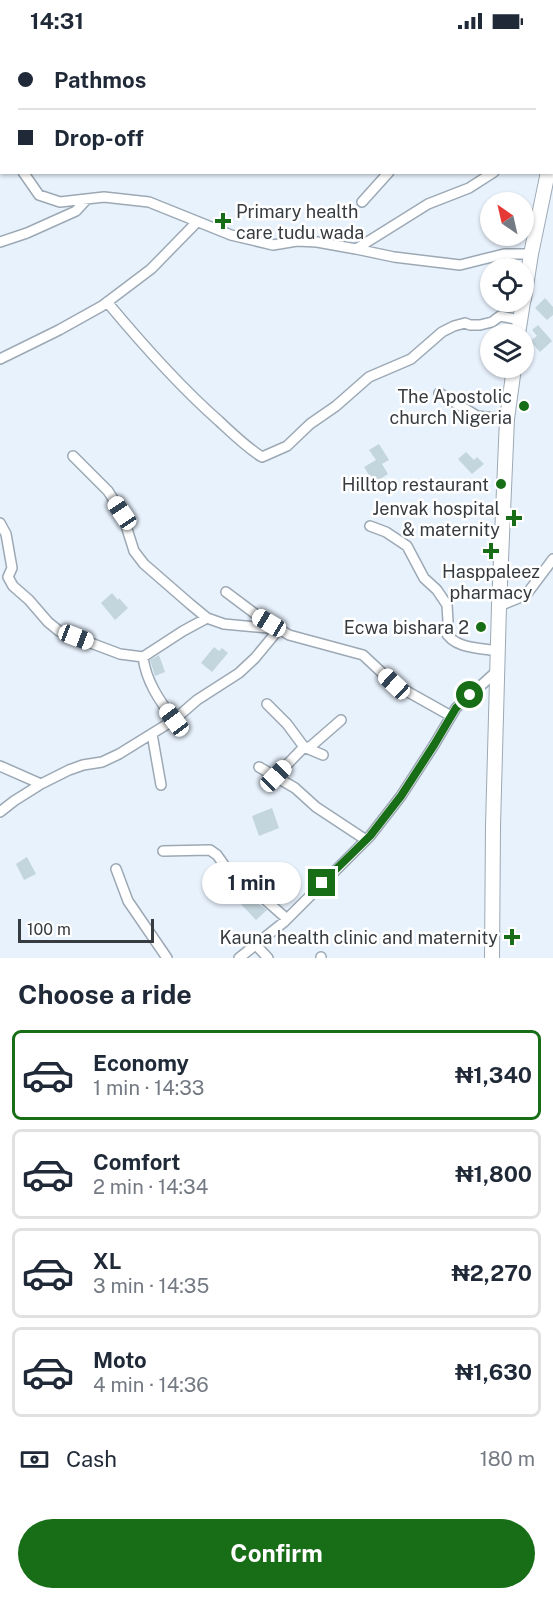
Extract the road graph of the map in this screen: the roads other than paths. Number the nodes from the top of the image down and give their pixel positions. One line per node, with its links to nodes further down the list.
1 (24, 174): 5 (street)
2 (387, 174): 6 (street)
3 (491, 174): 9 (street)
4 (548, 174): 10 (main road)
5 (87, 199): 7 (street); 8 (street)
6 (362, 201)
7 (197, 222): 9 (street); 12 (street)
8 (0, 242)
9 (356, 249): 10 (street)
10 (531, 254): 11 (main road)
11 (530, 258)
12 (107, 302): 14 (street); 16 (street)
13 (521, 312): 14 (main road)
14 (520, 320): 15 (main road)
15 (519, 324)
16 (0, 359)
17 (513, 378): 19 (main road)
18 (439, 393): 19 (street)
19 (507, 419): 25 (main road)
20 (73, 456): 26 (street)
21 (0, 523): 29 (street)
22 (370, 526): 28 (street)
23 (553, 559): 25 (street)
24 (226, 592): 27 (street)
25 (499, 606): 28 (main road)
26 (207, 618): 27 (street); 29 (street)
27 (279, 629): 32 (street); 33 (street)
28 (498, 651): 30 (main road)
29 (143, 657): 33 (street)
30 (497, 671): 32 (street); 52 (main road)
31 (267, 704): 36 (street)
32 (451, 716): 44 (street)
33 (174, 720): 35 (street)
34 (341, 720): 36 (street)
35 (152, 734): 41 (street); 42 (street)
36 (304, 747): 37 (street); 40 (street)
37 (323, 755)
38 (0, 766): 41 (street)
39 (259, 767): 40 (street)
40 (276, 776): 44 (street)
41 (40, 784): 43 (street)
42 (161, 785)
43 (0, 812)
44 (366, 840): 47 (street)
45 (163, 851): 47 (street)
46 (116, 869): 49 (street)
47 (287, 919): 48 (street)
48 (256, 945): 50 (street); 51 (street)
49 (167, 958)
50 (239, 958)
51 (268, 958)
52 (492, 958)

